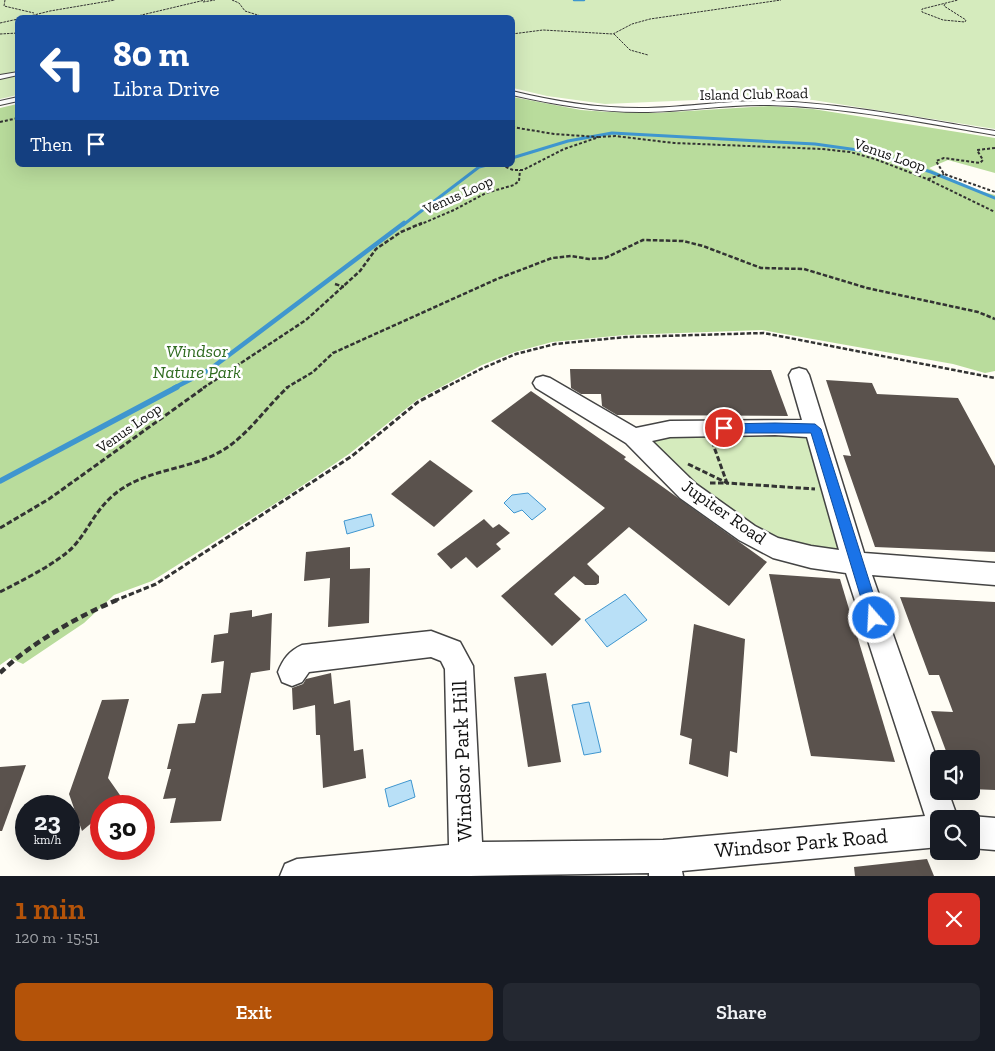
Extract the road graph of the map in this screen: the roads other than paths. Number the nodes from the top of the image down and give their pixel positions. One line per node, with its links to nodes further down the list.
1 (15, 74): 2 (lane)
2 (0, 77)
3 (515, 94): 6 (lane, Island Club Road)
4 (15, 100): 5 (lane)
5 (0, 103)
6 (995, 133)
7 (799, 375): 9 (street)
8 (543, 383): 10 (street, Jupiter Road)
9 (815, 429): 10 (street); 11 (street)
10 (634, 437): 11 (street, Jupiter Road)
11 (855, 563): 12 (street, Jupiter Road); 14 (street)
12 (995, 574)
13 (292, 672): 18 (street, Windsor Park Hill)
14 (939, 810)
15 (930, 832): 19 (street, Windsor Park Road)
16 (980, 833): 17 (street)
17 (995, 834)
18 (476, 865): 19 (street, Windsor Park Road); 20 (street, Windsor Park Road)
19 (664, 866)
20 (297, 876)

